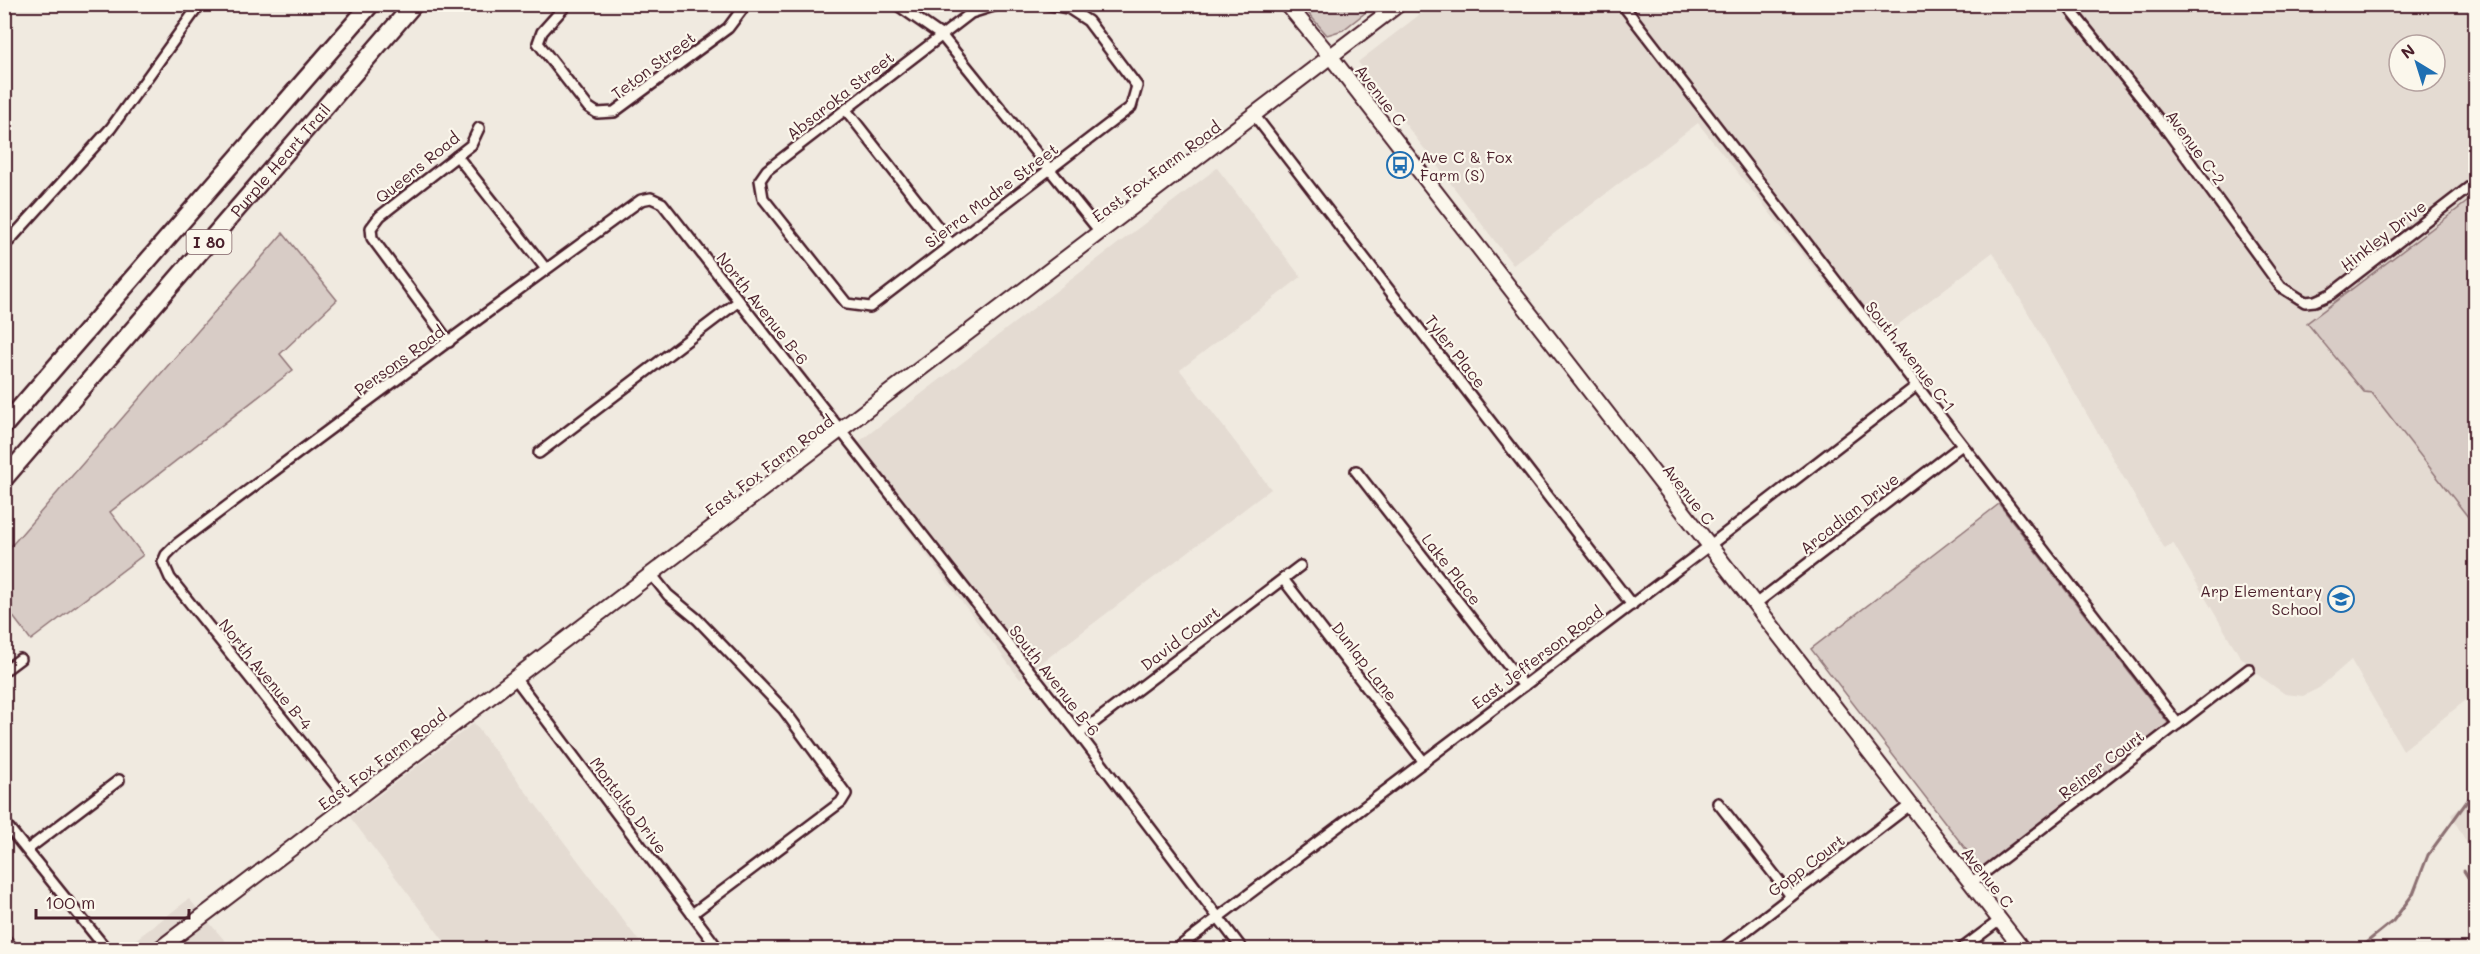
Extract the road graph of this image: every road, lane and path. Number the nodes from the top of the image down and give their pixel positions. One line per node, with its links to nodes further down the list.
1 (200, 4): 23 (street)
2 (371, 4): 31 (highway, Purple Heart Trail / I 80)
3 (414, 4): 36 (highway, Purple Heart Trail / I 80)
4 (567, 4): 5 (street, Teton Street)
5 (746, 4)
6 (896, 4): 13 (street)
7 (1000, 4): 13 (street, Absaroka Street)
8 (1046, 4): 19 (street, Sierra Madre Street)
9 (1287, 4): 14 (main road, Avenue C)
10 (1399, 4): 14 (main road, East Fox Farm Road)
11 (1622, 4): 30 (street, South Avenue C-1)
12 (2066, 4): 27 (street, Avenue C-2)
13 (942, 36): 15 (street, Absaroka Street); 19 (street)
14 (1331, 57): 16 (main road, East Fox Farm Road); 37 (main road, Avenue C)
15 (846, 110): 24 (street); 28 (street, Absaroka Street)
16 (1256, 116): 22 (main road, East Fox Farm Road); 42 (street, Tyler Place)
17 (479, 128): 18 (street, Queens Road)
18 (457, 156): 25 (street); 29 (street, Queens Road)
19 (1049, 169): 22 (street); 24 (street, Sierra Madre Street)
20 (2475, 182): 27 (street, Hinkley Drive)
21 (662, 203): 25 (street, Persons Road); 26 (street, North Avenue B-6)
22 (1101, 233): 32 (main road, East Fox Farm Road)
23 (9, 241)
24 (951, 244): 28 (street, Sierra Madre Street)
25 (546, 269): 29 (street, Persons Road)
26 (739, 301): 32 (street, North Avenue B-6); 34 (street)
27 (2305, 302)
28 (870, 307)
29 (449, 342): 38 (street, Persons Road)
30 (1916, 387): 33 (street, South Avenue C-1); 37 (street, East Jefferson Road)
31 (8, 421)
32 (841, 431): 40 (main road, East Fox Farm Road); 50 (street, South Avenue B-6)
33 (1962, 445): 43 (street, Arcadian Drive); 49 (street, South Avenue C-1)
34 (539, 453)
35 (1356, 471): 48 (street, Lake Place)
36 (4, 479)
37 (1709, 546): 42 (street, East Jefferson Road); 43 (main road, Avenue C)
38 (163, 562): 53 (street, North Avenue B-4)
39 (1300, 566): 41 (street, David Court)
40 (652, 574): 47 (main road, East Fox Farm Road); 60 (street)
41 (1283, 579): 50 (street, David Court); 51 (street, Dunlap Lane)
42 (1632, 604): 48 (street, East Jefferson Road)
43 (1754, 605): 55 (main road, Avenue C)
44 (20, 659): 46 (street)
45 (2249, 669): 49 (street, Reiner Court)
46 (4, 671)
47 (515, 678): 53 (main road, East Fox Farm Road); 60 (street, Montalto Drive)
48 (1524, 686): 51 (street, East Jefferson Road)
49 (2178, 724): 58 (street, Reiner Court)
50 (1079, 734): 61 (street, South Avenue B-6)
51 (1424, 762): 61 (street, East Jefferson Road)
52 (119, 780): 57 (street)
53 (350, 803): 66 (main road, East Fox Farm Road)
54 (1718, 803): 59 (street)
55 (1910, 805): 58 (main road, Avenue C); 59 (street, Gopp Court)
56 (4, 822): 57 (street)
57 (27, 850): 65 (street)
58 (1971, 883): 62 (main road, Avenue C)
59 (1791, 896): 70 (street, Gopp Court)
60 (692, 914): 67 (street, Montalto Drive)
61 (1218, 917): 68 (street, East Jefferson Road); 69 (street, South Avenue B-6)
62 (2000, 920): 71 (street); 72 (main road, Avenue C)
63 (4, 938): 64 (street)
64 (14, 950)
65 (107, 950)
66 (158, 950)
67 (719, 950)
68 (1175, 950)
69 (1243, 950)
70 (1721, 950)
71 (1960, 950)
72 (2023, 950)

